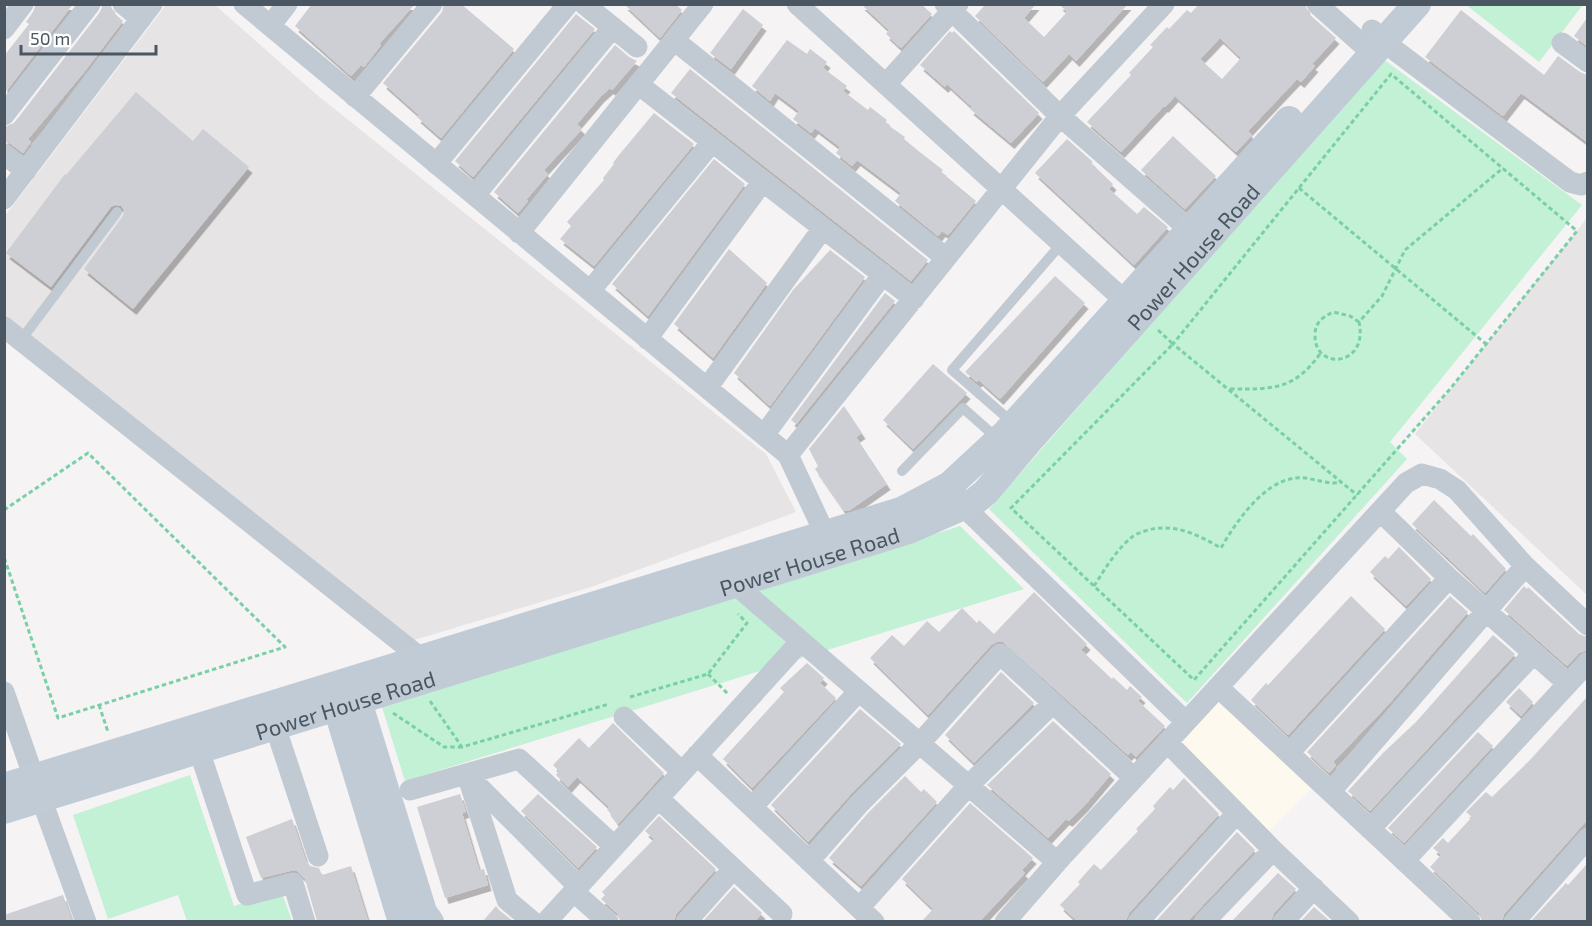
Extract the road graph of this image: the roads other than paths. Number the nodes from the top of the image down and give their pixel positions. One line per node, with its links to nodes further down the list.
1 (23, 4): 19 (street)
2 (90, 4): 28 (street)
3 (123, 4): 16 (street)
4 (244, 4): 17 (street)
5 (287, 4): 17 (street)
6 (432, 4): 27 (street)
7 (568, 4): 32 (street)
8 (584, 4): 18 (street)
9 (703, 4): 20 (street)
10 (797, 4): 26 (street)
11 (1164, 4): 29 (street)
12 (1317, 4): 21 (street)
13 (1393, 4): 21 (street, Power House Road)
14 (1417, 4): 21 (street, Power House Road)
15 (952, 7): 26 (street); 29 (street)
16 (147, 12): 33 (street)
17 (270, 26): 27 (street)
18 (613, 27): 23 (street); 37 (street)
19 (4, 29)
20 (674, 40): 25 (street); 44 (street)
21 (1372, 42): 35 (street); 41 (street, Power House Road); 48 (street, Power House Road)
22 (1562, 43): 24 (street)
23 (637, 46)
24 (1587, 62)
25 (638, 84): 30 (street); 42 (street)
26 (886, 84): 36 (street)
27 (356, 97): 32 (street)
28 (4, 115)
29 (1060, 116): 36 (street); 41 (street)
30 (712, 142): 34 (street); 46 (street)
31 (4, 154): 33 (street)
32 (436, 164): 37 (street)
33 (26, 171): 38 (street)
34 (764, 181): 40 (street); 50 (street)
35 (1587, 182)
36 (1002, 189): 43 (street); 44 (street)
37 (475, 195): 42 (street)
38 (4, 199)
39 (117, 212): 51 (lane)
40 (823, 228): 45 (street); 52 (street)
41 (1190, 230): 48 (street, Power House Road)
42 (519, 232): 46 (street)
43 (1062, 243): 48 (street); 53 (lane)
44 (946, 258): 47 (street)
45 (883, 274): 47 (street); 54 (street)
46 (590, 291): 50 (street)
47 (914, 298): 55 (street)
48 (1133, 308): 53 (street, Power House Road); 57 (street, Power House Road)
49 (4, 327): 51 (street)
50 (647, 339): 52 (street)
51 (21, 340): 69 (street)
52 (707, 388): 54 (street)
53 (1007, 432): 56 (lane); 57 (street, Power House Road)
54 (764, 435): 55 (street)
55 (788, 455): 60 (street)
56 (902, 471)
57 (985, 472): 58 (street, Power House Road)
58 (957, 496): 60 (street, Power House Road); 63 (street, Power House Road); 77 (street)
59 (1380, 511): 61 (street); 62 (street); 71 (street)
60 (825, 534): 69 (street, Power House Road)
61 (1525, 567): 64 (street); 65 (street)
62 (1449, 578): 64 (street); 82 (street)
63 (725, 587): 66 (street); 69 (street, Power House Road)
64 (1486, 611): 67 (street); 91 (street)
65 (1587, 625)
66 (801, 641): 72 (street); 83 (street)
67 (1534, 653): 70 (street); 96 (street)
68 (1587, 662): 70 (street)
69 (424, 673): 74 (street, Power House Road)
70 (1568, 684): 101 (street)
71 (1218, 687): 77 (street); 82 (street)
72 (859, 691): 80 (street); 93 (street)
73 (4, 692): 89 (street)
74 (349, 694): 78 (street, Power House Road); 89 (street, Power House Road); 111 (street); 112 (street)
75 (1053, 703): 80 (street); 86 (street); 87 (street)
76 (624, 705): 84 (street)
77 (1186, 722): 79 (street)
78 (274, 726): 81 (street, Power House Road); 100 (street)
79 (1167, 742): 86 (street); 95 (street)
80 (920, 743): 87 (street); 102 (street)
81 (199, 750): 89 (street, Power House Road); 110 (street)
82 (1289, 753): 91 (street)
83 (697, 755): 84 (street); 93 (street)
84 (682, 772): 92 (street)
85 (467, 774): 90 (street); 98 (street); 106 (street); 113 (street)
86 (1134, 778): 103 (street)
87 (968, 786): 103 (street); 108 (street)
88 (4, 787): 89 (street, Power House Road)
89 (38, 788): 94 (street, Power House Road); 109 (street)
90 (410, 790)
91 (1331, 791): 96 (street)
92 (658, 798): 98 (street); 104 (street)
93 (752, 807): 102 (street)
94 (4, 810)
95 (1237, 813): 99 (street); 118 (street)
96 (1370, 829): 101 (street)
97 (1587, 838): 123 (street)
98 (614, 846): 106 (street)
99 (1273, 850): 105 (street); 119 (street)
100 (318, 856)
101 (1405, 860): 122 (street)
102 (809, 861): 108 (street)
103 (1057, 862): 117 (street)
104 (733, 869): 107 (street); 116 (street)
105 (1314, 888): 120 (street); 121 (street)
106 (575, 889): 114 (street); 115 (street)
107 (782, 914)
108 (866, 915)
109 (86, 921)
110 (305, 921)
111 (402, 921)
112 (430, 921)
113 (533, 921)
114 (546, 921)
115 (609, 921)
116 (687, 921)
117 (1005, 921)
118 (1138, 921)
119 (1204, 921)
120 (1283, 921)
121 (1349, 921)
122 (1470, 921)
123 (1514, 921)

